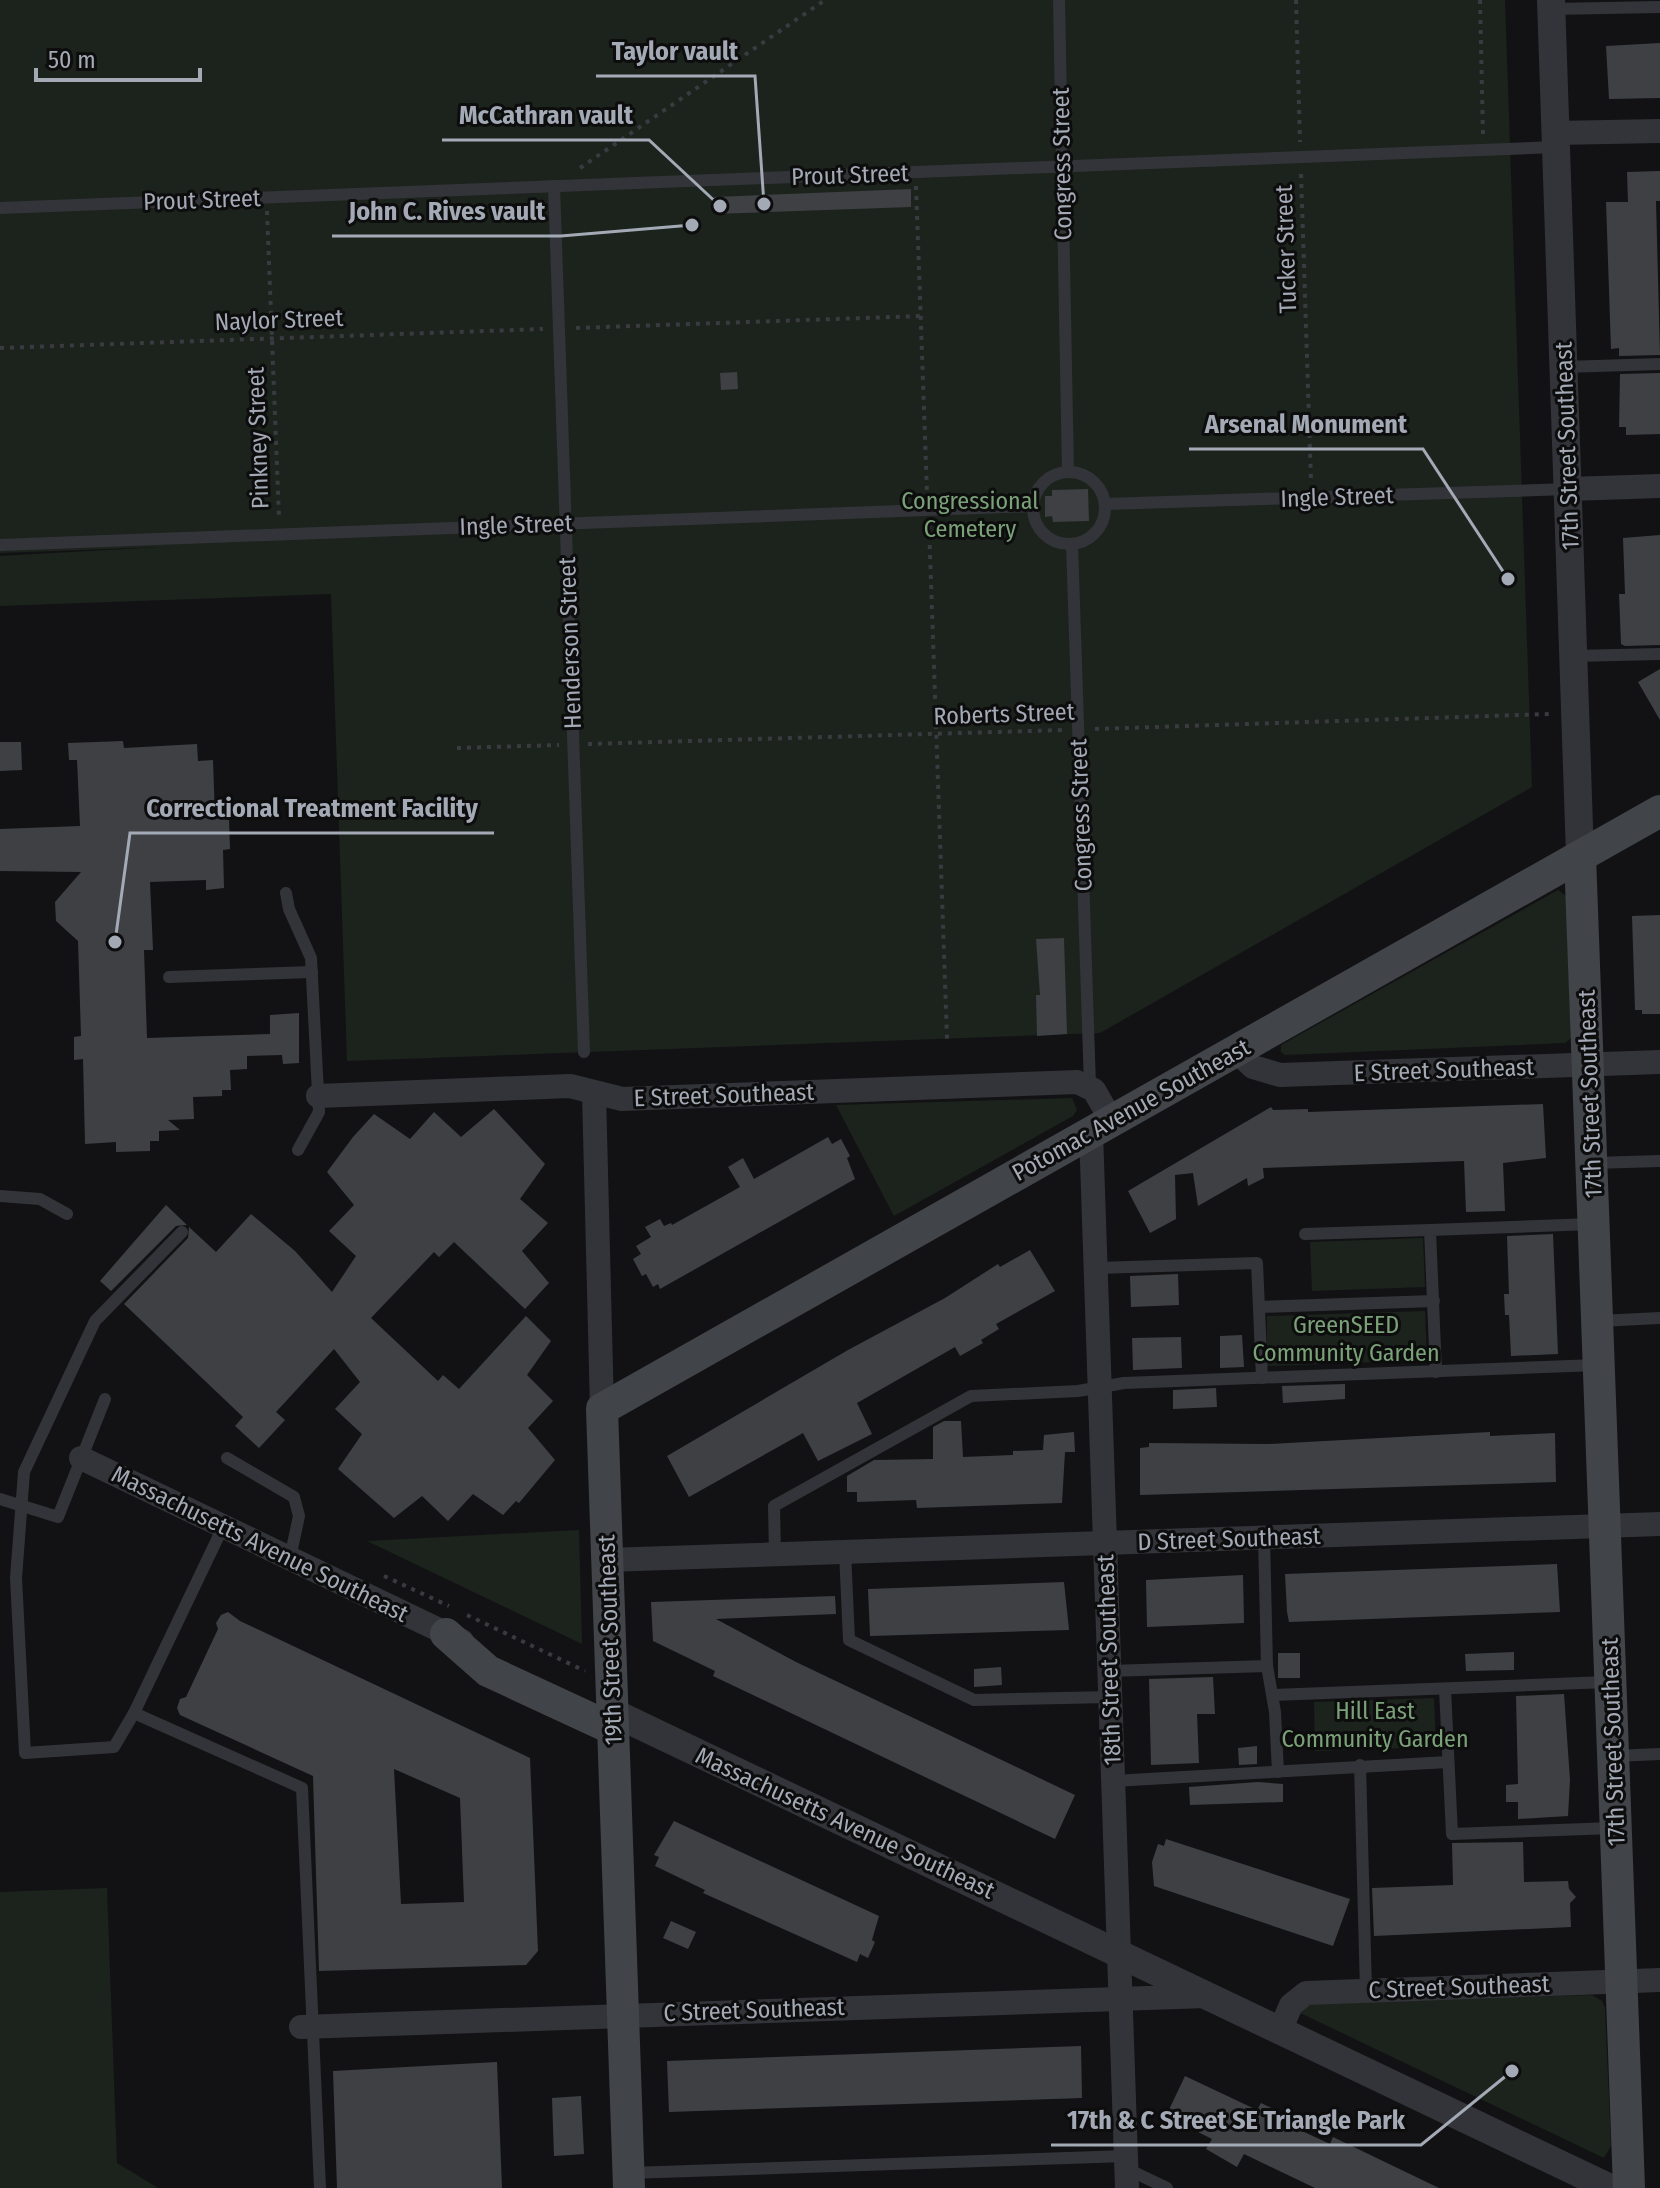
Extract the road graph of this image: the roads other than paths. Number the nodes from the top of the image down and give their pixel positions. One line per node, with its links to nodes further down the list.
1 (1059, 0): 6 (lane, Congress Street)
2 (1551, 5): 3 (lane); 5 (street, 17th Street Southeast)
3 (1660, 7)
4 (1660, 131): 5 (street)
5 (1556, 140): 6 (lane, Prout Street); 10 (street, 17th Street Southeast)
6 (1062, 166): 7 (lane, Prout Street); 11 (lane, Congress Street)
7 (554, 186): 8 (lane, Prout Street); 16 (lane, Henderson Street)
8 (0, 208)
9 (1660, 364): 10 (lane)
10 (1564, 367): 13 (street, 17th Street Southeast)
11 (1068, 472): 14 (lane); 15 (lane)
12 (1660, 486): 13 (street)
13 (1569, 489): 14 (lane, Ingle Street); 20 (street, 17th Street Southeast)
14 (1106, 504): 17 (lane)
15 (1033, 506): 16 (lane, Ingle Street); 17 (lane)
16 (566, 524): 18 (lane, Ingle Street); 27 (lane, Henderson Street)
17 (1072, 544): 30 (lane, Congress Street)
18 (0, 545)
19 (1660, 654): 20 (lane)
20 (1573, 656): 22 (street, 17th Street Southeast)
21 (1660, 811): 22 (main road, Potomac Avenue Southeast)
22 (1580, 856): 26 (main road, Potomac Avenue Southeast); 29 (main road, 17th Street Southeast)
23 (286, 893): 24 (lane)
24 (312, 972): 25 (lane); 32 (lane)
25 (169, 977)
26 (1236, 1051): 29 (street, E Street Southeast); 33 (main road, Potomac Avenue Southeast)
27 (584, 1052)
28 (1660, 1062): 29 (street, E Street Southeast)
29 (1589, 1065): 36 (main road, 17th Street Southeast)
30 (1090, 1086): 31 (street, E Street Southeast); 33 (street)
31 (594, 1093): 32 (street, E Street Southeast); 53 (street, 19th Street Southeast)
32 (318, 1096): 34 (lane)
33 (1101, 1126): 43 (street, 18th Street Southeast); 53 (main road, Potomac Avenue Southeast)
34 (298, 1150)
35 (1660, 1161): 36 (lane)
36 (1593, 1163): 39 (main road, 17th Street Southeast)
37 (0, 1196): 38 (lane)
38 (67, 1214)
39 (1595, 1224): 40 (lane); 47 (main road, 17th Street Southeast)
40 (1430, 1230): 42 (lane); 44 (lane)
41 (182, 1232): 57 (lane)
42 (1305, 1234)
43 (1097, 1268): 45 (lane); 51 (street, 18th Street Southeast)
44 (1434, 1301): 45 (lane); 49 (lane)
45 (1259, 1307): 50 (lane)
46 (1660, 1318): 47 (lane)
47 (1599, 1321): 48 (main road, 17th Street Southeast)
48 (1600, 1365): 49 (lane); 59 (main road, 17th Street Southeast)
49 (1436, 1372): 50 (lane)
50 (1262, 1378): 51 (lane)
51 (1101, 1387): 62 (street, 18th Street Southeast); 64 (lane)
52 (105, 1399): 54 (lane)
53 (602, 1409): 66 (main road, 19th Street Southeast)
54 (81, 1458): 57 (lane); 60 (street, Massachusetts Avenue Southeast)
55 (227, 1458): 65 (lane)
56 (0, 1499): 57 (lane)
57 (19, 1504): 74 (lane)
58 (1660, 1524): 59 (street, D Street Southeast)
59 (1606, 1526): 61 (street, D Street Southeast); 70 (main road, 17th Street Southeast)
60 (223, 1527): 65 (street, Massachusetts Avenue Southeast); 74 (lane)
61 (1264, 1538): 62 (street, D Street Southeast); 68 (lane)
62 (1105, 1543): 63 (street, D Street Southeast); 69 (street, 18th Street Southeast)
63 (845, 1552): 64 (street, D Street Southeast); 73 (lane)
64 (775, 1554): 66 (street, D Street Southeast)
65 (290, 1558): 67 (street, Massachusetts Avenue Southeast)
66 (607, 1560): 75 (main road, 19th Street Southeast)
67 (446, 1634): 75 (main road)
68 (1267, 1666): 69 (lane); 72 (lane)
69 (1109, 1671): 73 (street, 18th Street Southeast)
70 (1611, 1682): 71 (lane); 77 (main road, 17th Street Southeast)
71 (1445, 1689): 72 (lane); 78 (lane)
72 (1273, 1695): 80 (lane)
73 (1110, 1697): 81 (street, 18th Street Southeast)
74 (134, 1713): 90 (lane)
75 (613, 1721): 83 (street, Massachusetts Avenue Southeast); 89 (main road, 19th Street Southeast)
76 (1660, 1754): 77 (lane)
77 (1613, 1756): 82 (main road, 17th Street Southeast)
78 (1448, 1762): 79 (lane); 82 (lane)
79 (1360, 1765): 80 (lane); 86 (lane)
80 (1278, 1772): 81 (lane)
81 (1113, 1781): 83 (street, 18th Street Southeast)
82 (1616, 1828): 85 (main road, 17th Street Southeast)
83 (1119, 1954): 87 (street, Massachusetts Avenue Southeast); 88 (street, 18th Street Southeast)
84 (1660, 1980): 85 (street, C Street Southeast)
85 (1621, 1981): 86 (street, C Street Southeast); 97 (main road, 17th Street Southeast)
86 (1366, 1991): 91 (street, C Street Southeast)
87 (1207, 1996): 88 (street, C Street Southeast); 91 (street, Massachusetts Avenue Southeast)
88 (1121, 1998): 89 (street, C Street Southeast); 92 (street, 18th Street Southeast)
89 (623, 2016): 90 (street, C Street Southeast); 93 (main road, 19th Street Southeast)
90 (307, 2027): 94 (lane)
91 (1280, 2031): 96 (street, Massachusetts Avenue Southeast)
92 (1127, 2171): 93 (lane); 95 (lane)
93 (629, 2181)
94 (320, 2188)
95 (1167, 2188)
96 (1610, 2188)
97 (1629, 2188)

